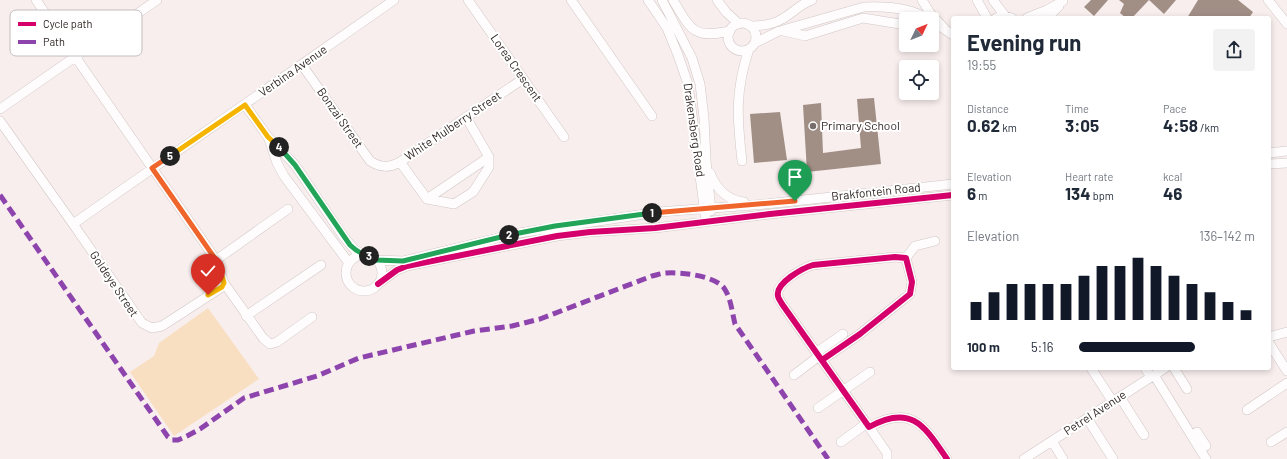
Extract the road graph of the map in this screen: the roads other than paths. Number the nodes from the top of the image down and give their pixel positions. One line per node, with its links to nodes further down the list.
1 (36, 0): 16 (street)
2 (156, 0): 17 (street)
3 (394, 0): 36 (street, Verbina Avenue)
4 (468, 0): 38 (street, Lorea Crescent)
5 (571, 0): 41 (street)
6 (648, 0): 60 (street, Drakensberg Road)
7 (662, 0): 49 (street, Drakensberg Road)
8 (673, 0): 29 (street)
9 (717, 0): 29 (street)
10 (812, 0): 27 (street)
11 (922, 0): 30 (street)
12 (977, 0): 20 (street)
13 (993, 0): 21 (street)
14 (1063, 0): 22 (street); 23 (street)
15 (1270, 1): 19 (street); 25 (street)
16 (43, 10)
17 (142, 10)
18 (908, 12): 31 (street)
19 (1287, 14)
20 (986, 16)
21 (1003, 16)
22 (1032, 16)
23 (1049, 16)
24 (899, 24): 31 (street)
25 (1287, 24)
26 (939, 25): 30 (street)
27 (750, 26): 29 (street); 33 (street)
28 (939, 27): 30 (street)
29 (734, 28): 34 (street)
30 (944, 28): 32 (street)
31 (779, 31): 33 (street)
32 (951, 33)
33 (752, 46): 34 (street); 37 (street)
34 (737, 50): 37 (street)
35 (75, 57): 40 (street); 55 (street)
36 (302, 65): 39 (street, Verbina Avenue); 54 (street, Bonzai Street)
37 (742, 71): 50 (street)
38 (523, 79): 42 (street, White Mulberry Street); 45 (street, Lorea Crescent)
39 (245, 105): 44 (street); 55 (street, Verbina Avenue)
40 (0, 109)
41 (652, 116)
42 (466, 117): 48 (street); 51 (street, White Mulberry Street)
43 (0, 121): 63 (street, Goldeye Street)
44 (268, 137): 67 (street); 71 (street)
45 (564, 137)
46 (1287, 151): 47 (street)
47 (1271, 153)
48 (489, 157): 58 (street); 58 (street)
49 (706, 160): 59 (street); 60 (street, Drakensberg Road)
50 (742, 161)
51 (400, 162): 54 (street, White Mulberry Street); 58 (street)
52 (1287, 163): 53 (street)
53 (1271, 164)
54 (382, 166)
55 (152, 168): 63 (street, Verbina Avenue); 69 (street)
56 (951, 184): 59 (street, Brakfontein Road)
57 (951, 194): 62 (street, Brakfontein Road)
58 (427, 199)
59 (766, 204): 60 (street, Brakfontein Road)
60 (708, 207): 62 (street, Drakensberg Road); 64 (street, Brakfontein Road)
61 (288, 208): 69 (street)
62 (709, 221): 65 (street, Brakfontein Road)
63 (74, 224): 73 (street, Goldeye Street)
64 (540, 229): 65 (street); 70 (street, Brakfontein Road)
65 (540, 240): 74 (street, Brakfontein Road)
66 (935, 241): 68 (street)
67 (364, 255): 70 (street); 71 (street)
68 (906, 258): 81 (street); 81 (street)
69 (216, 260): 73 (street)
70 (376, 260): 74 (street)
71 (349, 263): 74 (street)
72 (321, 265): 75 (street)
73 (224, 283): 75 (street)
74 (378, 284)
75 (246, 316): 76 (street)
76 (312, 317)
77 (1287, 332): 79 (street)
78 (843, 334): 81 (street)
79 (1271, 336)
80 (1271, 346): 85 (street)
81 (820, 356): 87 (street); 89 (street)
82 (1093, 370): 91 (street)
83 (1175, 370): 90 (street)
84 (1159, 371): 91 (street, Petrel Avenue); 101 (street); 108 (street)
85 (1287, 371)
86 (870, 372): 89 (street)
87 (794, 375)
88 (1287, 383): 93 (street)
89 (843, 390): 92 (street); 95 (street)
90 (1187, 390)
91 (1116, 399): 94 (street, Petrel Avenue); 97 (street)
92 (818, 408)
93 (1246, 410)
94 (1085, 419): 99 (street, Petrel Avenue); 106 (street); 107 (street)
95 (868, 425): 98 (street); 102 (street); 103 (street)
96 (1287, 432): 100 (street)
97 (1144, 435)
98 (841, 442)
99 (1052, 442): 104 (street, Petrel Avenue); 105 (street)
100 (1272, 442)
101 (1206, 446)
102 (887, 459)
103 (947, 459)
104 (1024, 459)
105 (1063, 459)
106 (1107, 459)
107 (1113, 459)
108 (1206, 459)

